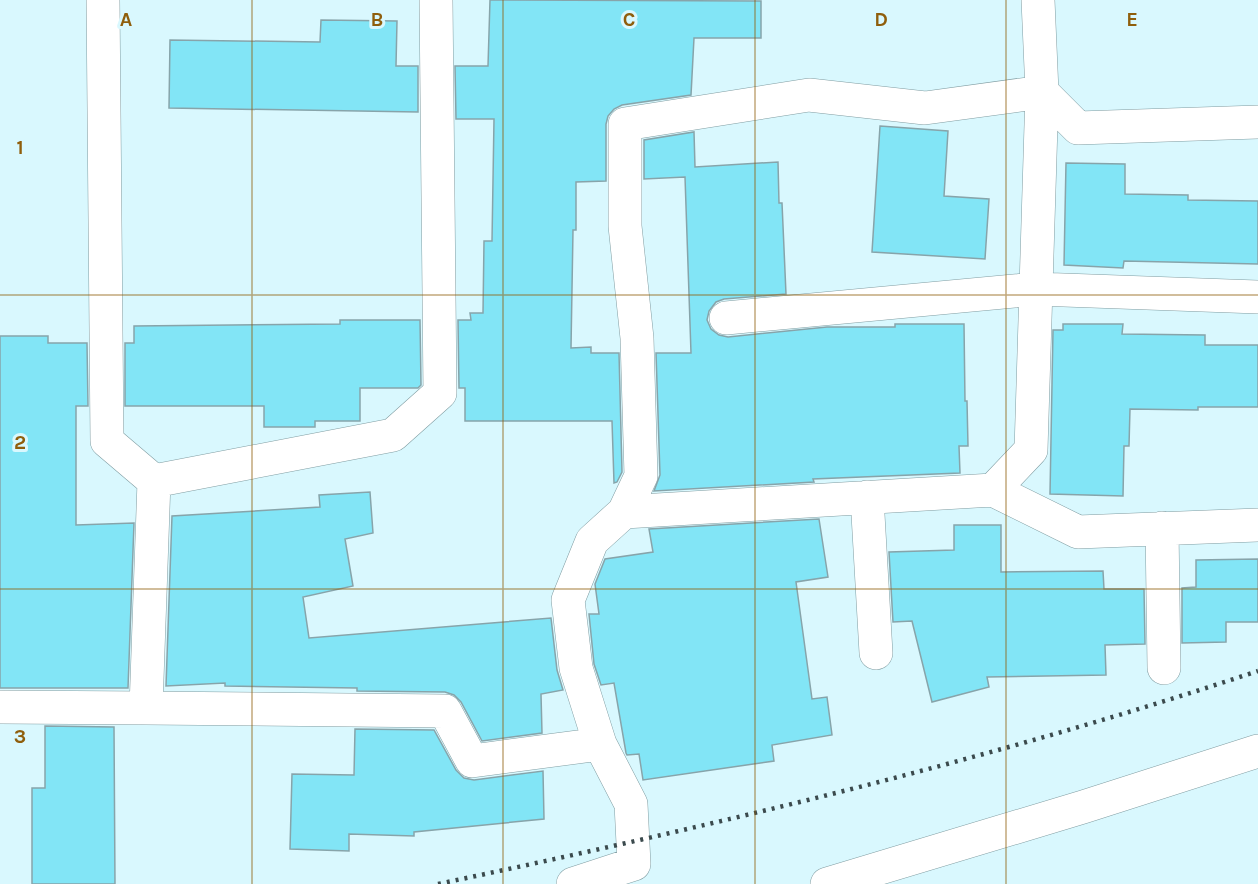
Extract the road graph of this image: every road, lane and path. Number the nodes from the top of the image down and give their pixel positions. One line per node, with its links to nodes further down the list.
1 (103, 0): 9 (street)
2 (436, 0): 9 (street)
3 (1038, 0): 4 (street)
4 (1042, 92): 5 (street); 6 (street); 12 (street)
5 (1258, 122)
6 (1036, 289): 7 (street); 8 (street); 10 (street)
7 (1258, 297)
8 (726, 318)
9 (154, 481): 18 (street)
10 (993, 490): 11 (street); 14 (street)
11 (867, 497): 12 (street); 15 (street)
12 (624, 512): 19 (street)
13 (1258, 525): 14 (street)
14 (1162, 528): 16 (street)
15 (876, 653)
16 (1164, 668)
17 (0, 707): 18 (street)
18 (146, 708): 19 (street)
19 (600, 744): 21 (street)
20 (1258, 751): 22 (street)
21 (573, 884)
22 (827, 884)

